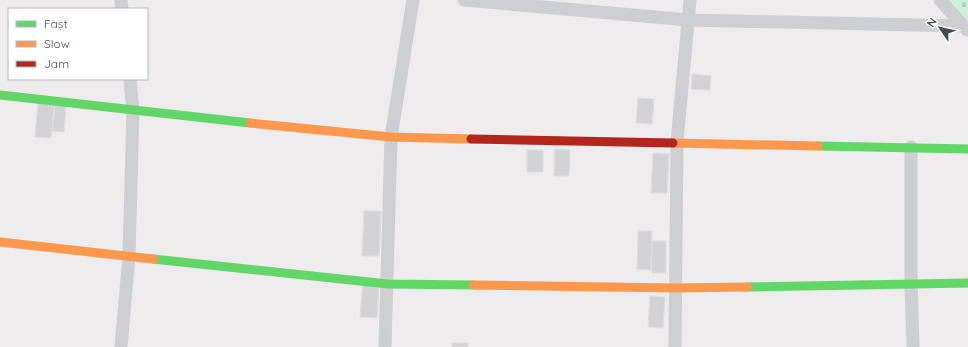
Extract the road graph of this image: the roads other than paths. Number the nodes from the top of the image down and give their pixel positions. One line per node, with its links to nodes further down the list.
1 (413, 0): 10 (street)
2 (464, 0): 5 (street)
3 (690, 0): 5 (street)
4 (940, 0): 6 (street)
5 (689, 20): 6 (street); 11 (street)
6 (965, 29)
7 (130, 80): 9 (street)
8 (0, 95): 9 (street)
9 (133, 111): 10 (street); 15 (street)
10 (391, 137): 11 (street); 17 (street)
11 (677, 142): 12 (street); 19 (street)
12 (911, 147): 13 (street); 18 (street)
13 (968, 149)
14 (0, 242): 15 (street)
15 (129, 256): 17 (street); 20 (street)
16 (968, 282): 18 (street)
17 (388, 284): 19 (street); 21 (street)
18 (911, 284): 19 (street); 23 (street)
19 (676, 288): 22 (street)
20 (121, 347)
21 (385, 347)
22 (675, 347)
23 (913, 347)

